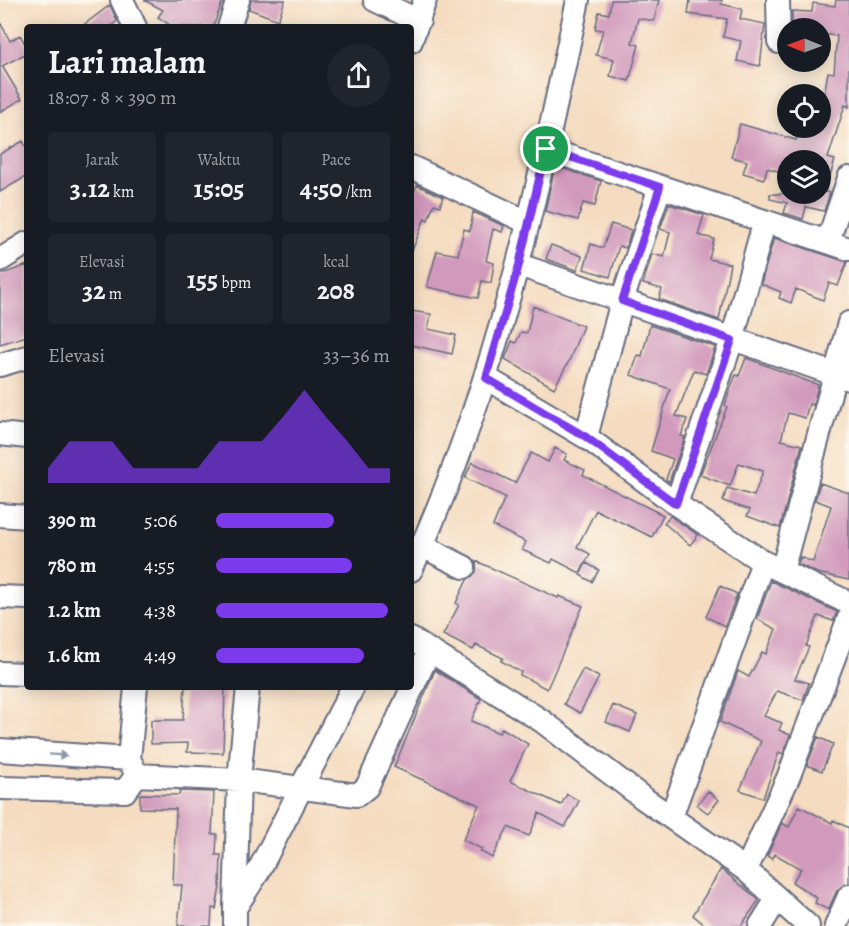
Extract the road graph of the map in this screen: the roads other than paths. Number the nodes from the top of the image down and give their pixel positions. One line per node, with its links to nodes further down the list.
1 (122, 0): 8 (street)
2 (238, 0): 9 (street)
3 (375, 0): 7 (street)
4 (578, 0): 10 (street)
5 (778, 0): 6 (street)
6 (778, 18)
7 (418, 20)
8 (134, 24)
9 (230, 24)
10 (546, 149): 13 (street); 14 (street)
11 (414, 168): 14 (street)
12 (849, 178): 17 (street)
13 (660, 187): 15 (street); 20 (street)
14 (527, 222): 19 (street)
15 (764, 223): 17 (street); 22 (street)
16 (24, 245): 18 (street)
17 (838, 245)
18 (0, 260)
19 (519, 265): 20 (street); 26 (street)
20 (622, 301): 22 (street); 29 (street)
21 (849, 323): 25 (street)
22 (732, 340): 25 (street); 30 (street)
23 (24, 358): 24 (street)
24 (0, 365)
25 (842, 376): 36 (street)
26 (486, 378): 29 (street); 33 (street)
27 (0, 434): 28 (street)
28 (24, 437)
29 (586, 437): 30 (street)
30 (676, 504): 36 (street)
31 (0, 515): 32 (street)
32 (24, 517)
33 (422, 546): 34 (street); 35 (street)
34 (414, 563)
35 (464, 567)
36 (773, 567): 39 (street); 54 (street)
37 (0, 597): 38 (street)
38 (24, 598)
39 (849, 603)
40 (849, 618): 55 (street)
41 (420, 645): 42 (street); 54 (street)
42 (414, 661)
43 (0, 673): 44 (street)
44 (24, 674)
45 (136, 690): 50 (street)
46 (248, 690): 51 (street)
47 (351, 690): 52 (street)
48 (403, 690): 52 (street)
49 (0, 750): 50 (street, one-way to 50)
50 (133, 767): 51 (street); 53 (street)
51 (239, 780): 52 (street); 58 (street)
52 (302, 786): 58 (street)
53 (0, 788)
54 (671, 817): 55 (street)
55 (746, 870): 57 (street)
56 (849, 896): 61 (street)
57 (777, 899): 59 (street); 60 (street)
58 (235, 917)
59 (759, 926)
60 (808, 926)
61 (836, 926)

